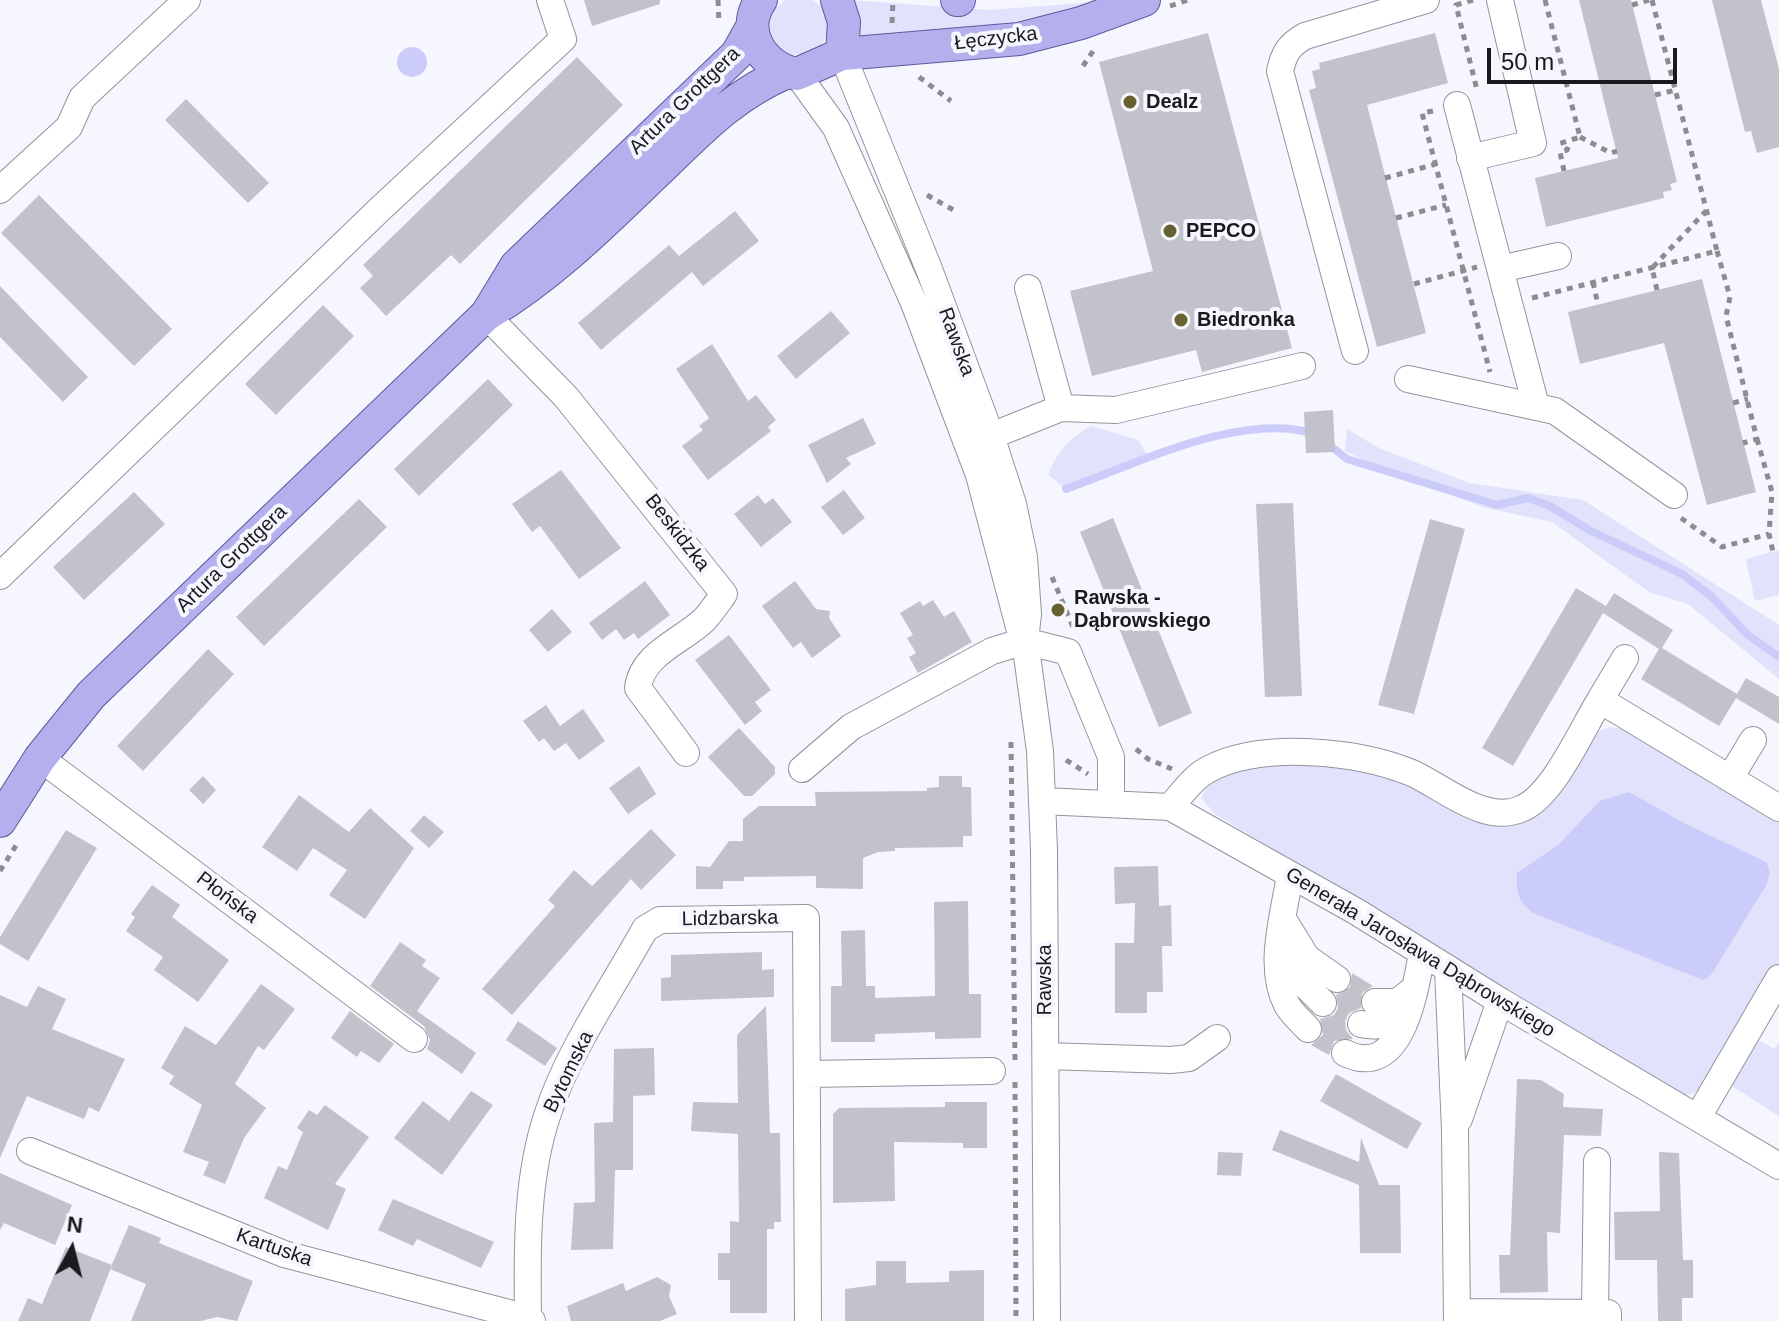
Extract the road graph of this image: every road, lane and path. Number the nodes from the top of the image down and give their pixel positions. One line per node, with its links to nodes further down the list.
1 (187, 0): 27 (street)
2 (550, 0): 57 (street)
3 (718, 0): 11 (path)
4 (837, 0): 12 (main road)
5 (1144, 0): 12 (main road, Łęczycka)
6 (1426, 0): 43 (street)
7 (1500, 0): 22 (street)
8 (1650, 0): 9 (path); 15 (path)
9 (1632, 5)
10 (756, 8): 14 (main road); 42 (main road, Artura Grottgera)
11 (718, 34)
12 (842, 54): 14 (main road, Artura Grottgera); 51 (street, Rawska)
13 (909, 69): 17 (path)
14 (792, 73): 42 (main road, Artura Grottgera); 58 (street, Rawska)
15 (1676, 90): 16 (path); 29 (path)
16 (1655, 95)
17 (951, 101)
18 (1457, 105): 22 (street)
19 (1580, 137): 21 (path)
20 (1571, 141): 24 (path)
21 (1617, 151)
22 (1470, 158): 35 (street)
23 (1436, 164): 25 (path)
24 (1564, 171)
25 (1385, 178)
26 (918, 188): 30 (path)
27 (0, 190)
28 (1446, 205): 31 (path)
29 (1707, 210): 32 (path); 34 (path)
30 (957, 212)
31 (1396, 218)
32 (1717, 251): 34 (path); 47 (path)
33 (1558, 256): 35 (street)
34 (1652, 268): 36 (path); 39 (path)
35 (1500, 269): 49 (street)
36 (1593, 282): 40 (path); 41 (path)
37 (1414, 284): 46 (path)
38 (1028, 288): 50 (street)
39 (1657, 290)
40 (1521, 301)
41 (1598, 305)
42 (486, 315): 62 (street, Beskidzka); 63 (main road, Artura Grottgera)
43 (1355, 351)
44 (1302, 366): 50 (street)
45 (1408, 379): 46 (street)
46 (1484, 397): 49 (street)
47 (1748, 399): 48 (path); 52 (path)
48 (1733, 403)
49 (1536, 406): 54 (street)
50 (1061, 408): 51 (street)
51 (991, 436): 58 (street, Rawska)
52 (1757, 439): 53 (path); 55 (path)
53 (1743, 443)
54 (1674, 504): 55 (path)
55 (1769, 534): 56 (path)
56 (1773, 552)
57 (0, 576)
58 (1025, 641): 64 (street); 66 (street, Rawska); 67 (street)
59 (1625, 658): 60 (street)
60 (1600, 700): 65 (street); 68 (street)
61 (1753, 740): 65 (street)
62 (686, 753)
63 (40, 758): 70 (main road, Artura Grottgera); 85 (street, Płońska)
64 (802, 769)
65 (1730, 778): 69 (street)
66 (1043, 801): 67 (street, Generała Jarosława Dąbrowskiego); 87 (street, Rawska)
67 (1111, 802): 68 (street, Generała Jarosława Dąbrowskiego)
68 (1170, 807): 72 (street, Generała Jarosława Dąbrowskiego)
69 (1779, 808)
70 (9, 831): 71 (path)
71 (0, 871)
72 (1290, 875): 74 (street); 75 (street, Generała Jarosława Dąbrowskiego)
73 (645, 929): 89 (street, Lidzbarska); 97 (street, Bytomska)
74 (1282, 929): 78 (street); 81 (street); 83 (street)
75 (1422, 953): 76 (street, Generała Jarosława Dąbrowskiego); 79 (street)
76 (1448, 969): 80 (street, Generała Jarosława Dąbrowskiego); 91 (street)
77 (1779, 978): 90 (street)
78 (1337, 979)
79 (1413, 996): 82 (street); 86 (street)
80 (1500, 1001): 90 (street, Generała Jarosława Dąbrowskiego); 91 (street)
81 (1323, 1003)
82 (1368, 1013)
83 (1308, 1029)
84 (1217, 1038): 87 (street)
85 (414, 1039)
86 (1345, 1053)
87 (1046, 1056): 99 (street, Rawska)
88 (992, 1071): 89 (street)
89 (807, 1074): 98 (street, Lidzbarska)
90 (1698, 1117): 94 (street, Generała Jarosława Dąbrowskiego)
91 (1455, 1130): 95 (street)
92 (30, 1151): 97 (street, Kartuska)
93 (1597, 1161): 96 (street)
94 (1779, 1166)
95 (1457, 1317): 96 (street)
96 (1602, 1317)
97 (530, 1320)
98 (808, 1321)
99 (1047, 1321)

